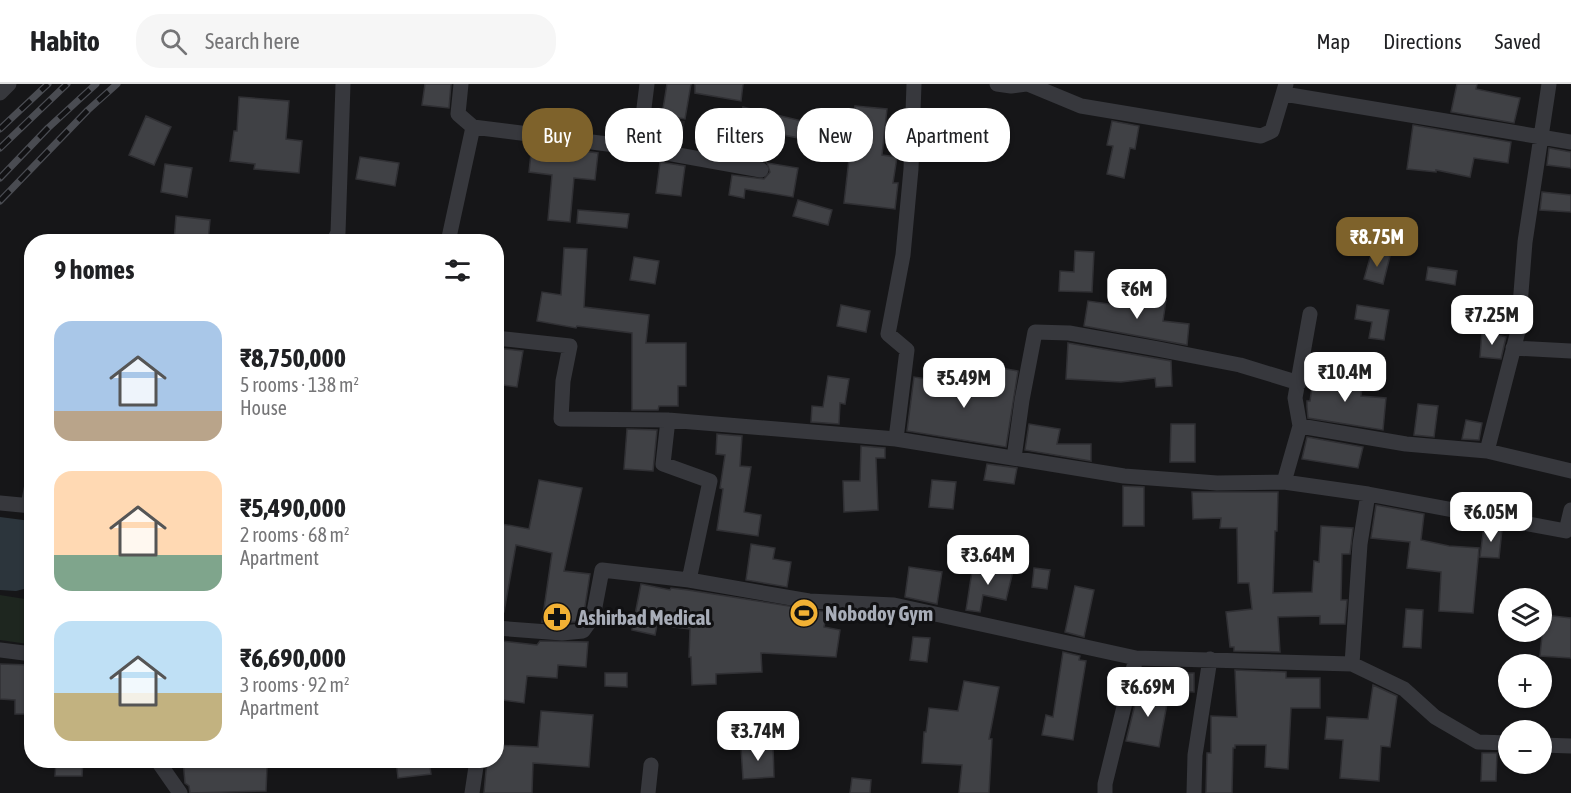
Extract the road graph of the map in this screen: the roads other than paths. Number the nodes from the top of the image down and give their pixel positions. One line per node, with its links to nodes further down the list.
1 (9, 84): 9 (street)
2 (343, 84): 17 (street)
3 (461, 84): 11 (street)
4 (647, 84): 10 (street)
5 (914, 84): 26 (street)
6 (1014, 84): 8 (street)
7 (1549, 84): 12 (street)
8 (1285, 89): 12 (street)
9 (0, 93)
10 (644, 108)
11 (473, 126): 14 (street); 18 (street)
12 (1541, 136): 13 (street); 21 (street)
13 (1571, 142)
14 (605, 143)
15 (683, 155): 16 (street)
16 (761, 170)
17 (337, 234)
18 (450, 234)
19 (1310, 314): 23 (street)
20 (504, 339): 24 (street)
21 (1513, 348): 22 (street); 27 (street)
22 (1571, 351)
23 (1299, 383): 25 (street); 28 (street)
24 (668, 420): 26 (street); 35 (street)
25 (1300, 426): 27 (street); 30 (street)
26 (896, 438): 28 (street)
27 (1487, 451): 29 (street)
28 (1014, 458): 30 (street)
29 (1571, 471)
30 (1284, 482): 31 (street)
31 (1368, 494): 34 (street); 41 (street)
32 (0, 503): 33 (street)
33 (24, 505)
34 (1571, 510)
35 (689, 580): 36 (street); 39 (street)
36 (504, 628)
37 (0, 650): 38 (street)
38 (24, 653)
39 (1136, 658): 40 (street); 51 (street)
40 (1210, 659): 41 (street); 52 (street)
41 (1352, 664): 42 (street)
42 (1498, 743)
43 (1552, 745): 44 (street)
44 (1571, 746)
45 (651, 765): 50 (street)
46 (163, 768): 48 (street)
47 (476, 768): 49 (street)
48 (180, 793)
49 (472, 793)
50 (648, 793)
51 (1105, 793)
52 (1194, 793)

